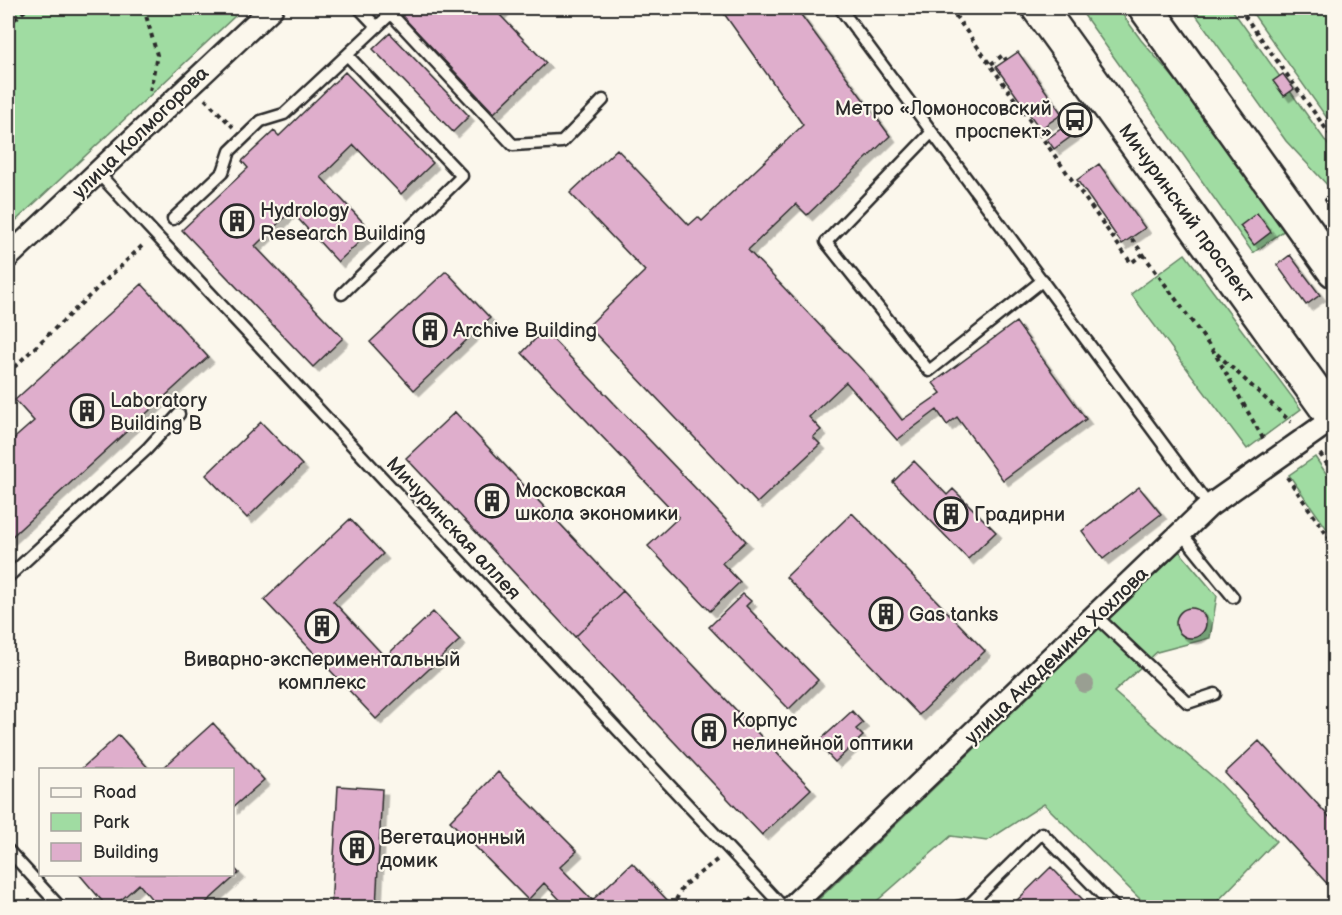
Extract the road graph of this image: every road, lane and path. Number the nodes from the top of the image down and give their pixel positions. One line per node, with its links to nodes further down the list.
1 (28, 8): 11 (path)
2 (144, 8): 18 (path)
3 (272, 8): 18 (street, улица Колмогорова)
4 (359, 8): 12 (lane)
5 (840, 8): 19 (lane)
6 (950, 8): 15 (path)
7 (1039, 8): 36 (main road, Мичуринский проспект)
8 (1146, 8): 30 (main road)
9 (1239, 8): 21 (path)
10 (394, 11): 12 (lane); 17 (lane)
11 (8, 25)
12 (377, 27): 13 (lane)
13 (347, 55): 20 (lane); 32 (lane)
14 (1006, 60): 15 (path)
15 (991, 64): 28 (path)
16 (200, 94): 20 (path)
17 (603, 100)
18 (142, 130): 22 (street, улица Колмогорова)
19 (931, 133): 31 (lane); 31 (lane)
20 (243, 138): 25 (lane)
21 (1335, 140)
22 (98, 173): 26 (lane, Мичуринская аллея); 29 (street, улица Колмогорова)
23 (1335, 193): 24 (path)
24 (1335, 212)
25 (173, 219)
26 (154, 233): 34 (path); 47 (lane, Мичуринская аллея)
27 (1131, 238): 28 (path)
28 (1143, 255): 33 (path)
29 (8, 257)
30 (1335, 270)
31 (1042, 280): 40 (lane)
32 (342, 294)
33 (1214, 352): 37 (path); 38 (path)
34 (8, 373)
35 (179, 414): 43 (lane)
36 (1335, 418): 37 (street, улица Академика Хохлова)
37 (1308, 437): 38 (street, улица Академика Хохлова); 39 (path)
38 (1275, 460): 40 (street, улица Академика Хохлова); 42 (path)
39 (1335, 474)
40 (1209, 506): 41 (street, улица Академика Хохлова)
41 (1182, 534): 44 (lane); 45 (street, улица Академика Хохлова)
42 (1335, 545)
43 (8, 577)
44 (1233, 597)
45 (1096, 616): 46 (lane); 52 (street, улица Академика Хохлова)
46 (1215, 694)
47 (730, 849): 50 (path); 51 (lane, Мичуринская аллея)
48 (8, 850): 49 (lane)
49 (61, 908)
50 (672, 908)
51 (784, 908)
52 (790, 908)
53 (953, 908): 54 (lane)
54 (1115, 908)

